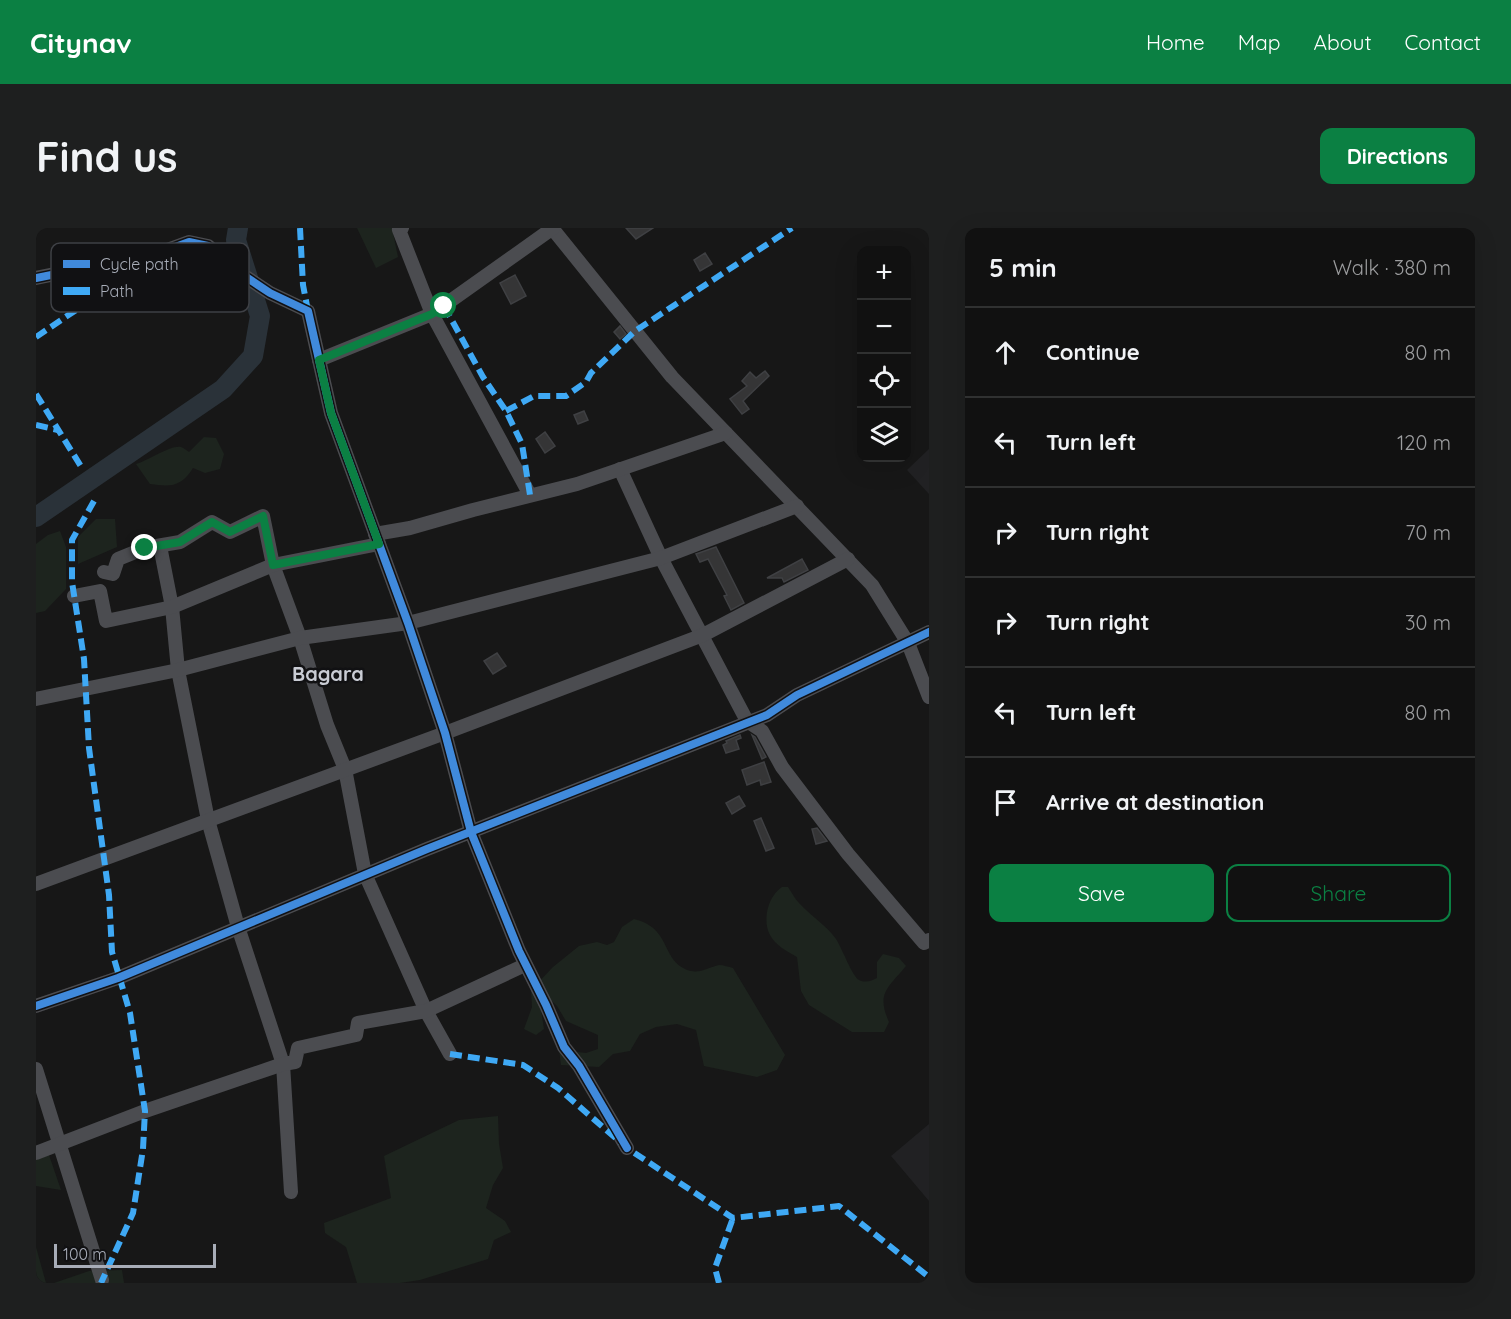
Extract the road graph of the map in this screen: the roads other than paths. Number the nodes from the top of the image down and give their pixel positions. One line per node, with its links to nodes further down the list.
1 (402, 228): 6 (street)
2 (552, 228): 6 (street); 8 (street)
3 (51, 275): 4 (street)
4 (36, 278)
5 (249, 279): 7 (street)
6 (432, 314): 7 (street); 10 (street)
7 (319, 360): 12 (street)
8 (726, 433): 9 (street); 11 (street)
9 (620, 469): 10 (street); 14 (street)
10 (530, 495): 12 (street)
11 (797, 506): 14 (street); 15 (street)
12 (377, 539): 16 (street); 20 (street)
13 (160, 546): 16 (street); 17 (street); 19 (street)
14 (661, 558): 20 (street); 22 (street)
15 (848, 560): 22 (street); 24 (street)
16 (273, 565): 19 (street); 23 (street)
17 (104, 572)
18 (74, 596): 19 (street)
19 (172, 607): 25 (street)
20 (408, 623): 23 (street); 29 (street)
21 (929, 632): 24 (street)
22 (703, 635): 28 (street); 29 (street)
23 (300, 638): 25 (street); 30 (street)
24 (908, 643): 26 (street); 28 (street)
25 (178, 670): 27 (street); 31 (street)
26 (929, 698)
27 (36, 699)
28 (747, 721): 32 (street); 36 (street)
29 (445, 733): 30 (street); 32 (street)
30 (345, 769): 31 (street); 33 (street)
31 (208, 820): 34 (street); 35 (street)
32 (471, 831): 33 (street); 37 (street)
33 (365, 874): 35 (street); 39 (street)
34 (36, 884)
35 (238, 927): 38 (street); 41 (street)
36 (929, 940)
37 (525, 965): 39 (street); 44 (street)
38 (36, 1006)
39 (426, 1011): 40 (street); 41 (street)
40 (450, 1054)
41 (283, 1064): 43 (street); 46 (street)
42 (36, 1068): 43 (street)
43 (59, 1144): 45 (street); 47 (street)
44 (627, 1148)
45 (36, 1153)
46 (291, 1192)
47 (102, 1280)

